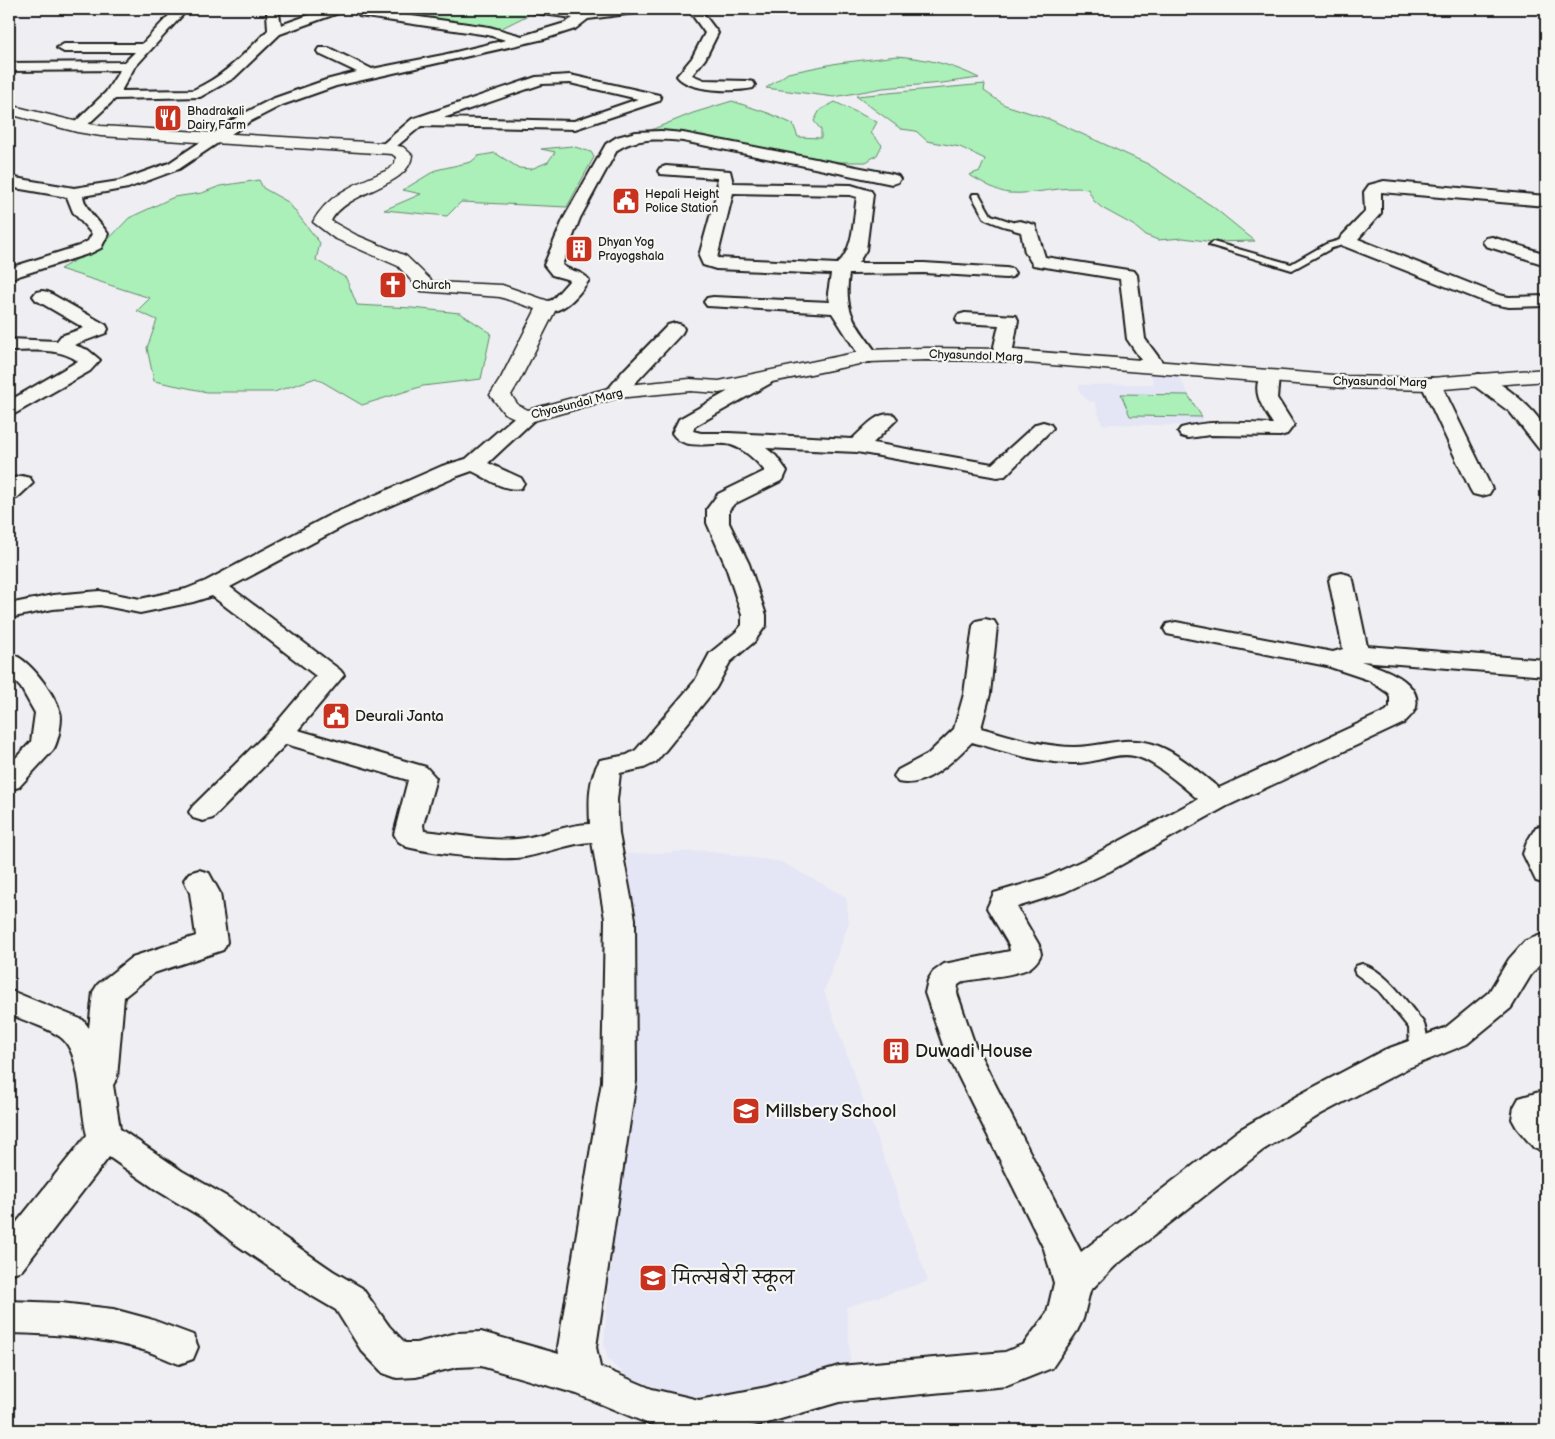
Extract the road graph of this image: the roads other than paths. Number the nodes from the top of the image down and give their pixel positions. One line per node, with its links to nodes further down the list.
1 (182, 9): 12 (street)
2 (279, 9): 9 (street)
3 (336, 9): 9 (street)
4 (535, 9): 8 (street)
5 (635, 9): 8 (street)
6 (694, 9): 17 (street)
7 (363, 13): 10 (street)
8 (584, 16): 10 (street)
9 (275, 31): 18 (street)
10 (522, 40): 16 (street)
11 (64, 48): 12 (street)
12 (147, 48): 14 (street)
13 (324, 51): 16 (street)
14 (129, 66): 15 (street); 18 (street)
15 (9, 67)
16 (370, 73): 22 (street)
17 (748, 84)
18 (111, 95): 21 (street)
19 (9, 109): 21 (street)
20 (416, 122): 20 (street); 23 (street)
21 (77, 127): 22 (street)
22 (217, 138): 23 (street); 28 (street)
23 (386, 148): 42 (street)
24 (666, 171): 27 (street)
25 (892, 179): 42 (street)
26 (9, 182): 28 (street)
27 (726, 188): 36 (street); 36 (street)
28 (74, 193): 38 (street)
29 (976, 196): 31 (lane)
30 (1546, 201): 32 (street)
31 (1020, 226): 50 (street)
32 (1347, 241): 34 (lane); 41 (street)
33 (1492, 242): 35 (street)
34 (1214, 245)
35 (1546, 260)
36 (841, 269): 37 (street); 43 (street)
37 (1006, 273)
38 (9, 274)
39 (42, 296): 47 (street)
40 (713, 302): 43 (street)
41 (1546, 302)
42 (547, 307): 58 (street, Chyasundol Marg)
43 (840, 308): 49 (street)
44 (965, 319): 48 (street)
45 (675, 329): 56 (street)
46 (9, 346): 47 (street)
47 (63, 346): 57 (street)
48 (1002, 355): 49 (street, Chyasundol Marg); 50 (street, Chyasundol Marg)
49 (869, 356): 53 (street, Chyasundol Marg)
50 (1155, 366): 52 (street, Chyasundol Marg)
51 (1546, 375): 54 (street, Chyasundol Marg)
52 (1269, 377): 55 (street, Chyasundol Marg); 61 (street)
53 (764, 379): 56 (street, Chyasundol Marg); 62 (street)
54 (1479, 380): 55 (street, Chyasundol Marg); 63 (street)
55 (1431, 384): 67 (street)
56 (616, 392): 58 (street, Chyasundol Marg)
57 (9, 410)
58 (526, 417): 65 (street)
59 (887, 419): 64 (street)
60 (1044, 428): 64 (street)
61 (1188, 432)
62 (735, 440): 64 (street); 82 (street)
63 (1546, 445)
64 (857, 446)
65 (474, 464): 66 (street); 69 (street)
66 (513, 483)
67 (1482, 489)
68 (1341, 580): 73 (street)
69 (214, 586): 70 (street); 77 (street)
70 (9, 611)
71 (985, 626): 76 (street)
72 (1176, 629): 73 (street)
73 (1345, 657): 75 (street); 80 (street)
74 (9, 661): 79 (street)
75 (1546, 668)
76 (967, 732): 78 (street); 80 (street)
77 (281, 734): 81 (street); 82 (street)
78 (908, 776)
79 (9, 782)
80 (1217, 800): 95 (street)
81 (203, 812)
82 (605, 834): 98 (street)
83 (1546, 834): 84 (street)
84 (1546, 874)
85 (199, 880): 90 (street)
86 (1546, 944): 89 (street)
87 (1362, 970): 89 (lane)
88 (9, 1001): 90 (street)
89 (1419, 1050): 95 (street)
90 (98, 1096): 92 (street)
91 (1546, 1102): 93 (street)
92 (105, 1137): 94 (street); 98 (street)
93 (1546, 1138)
94 (9, 1259)
95 (1073, 1283): 99 (street)
96 (9, 1317): 97 (street)
97 (179, 1347)
98 (583, 1378): 99 (street)
99 (698, 1424)

